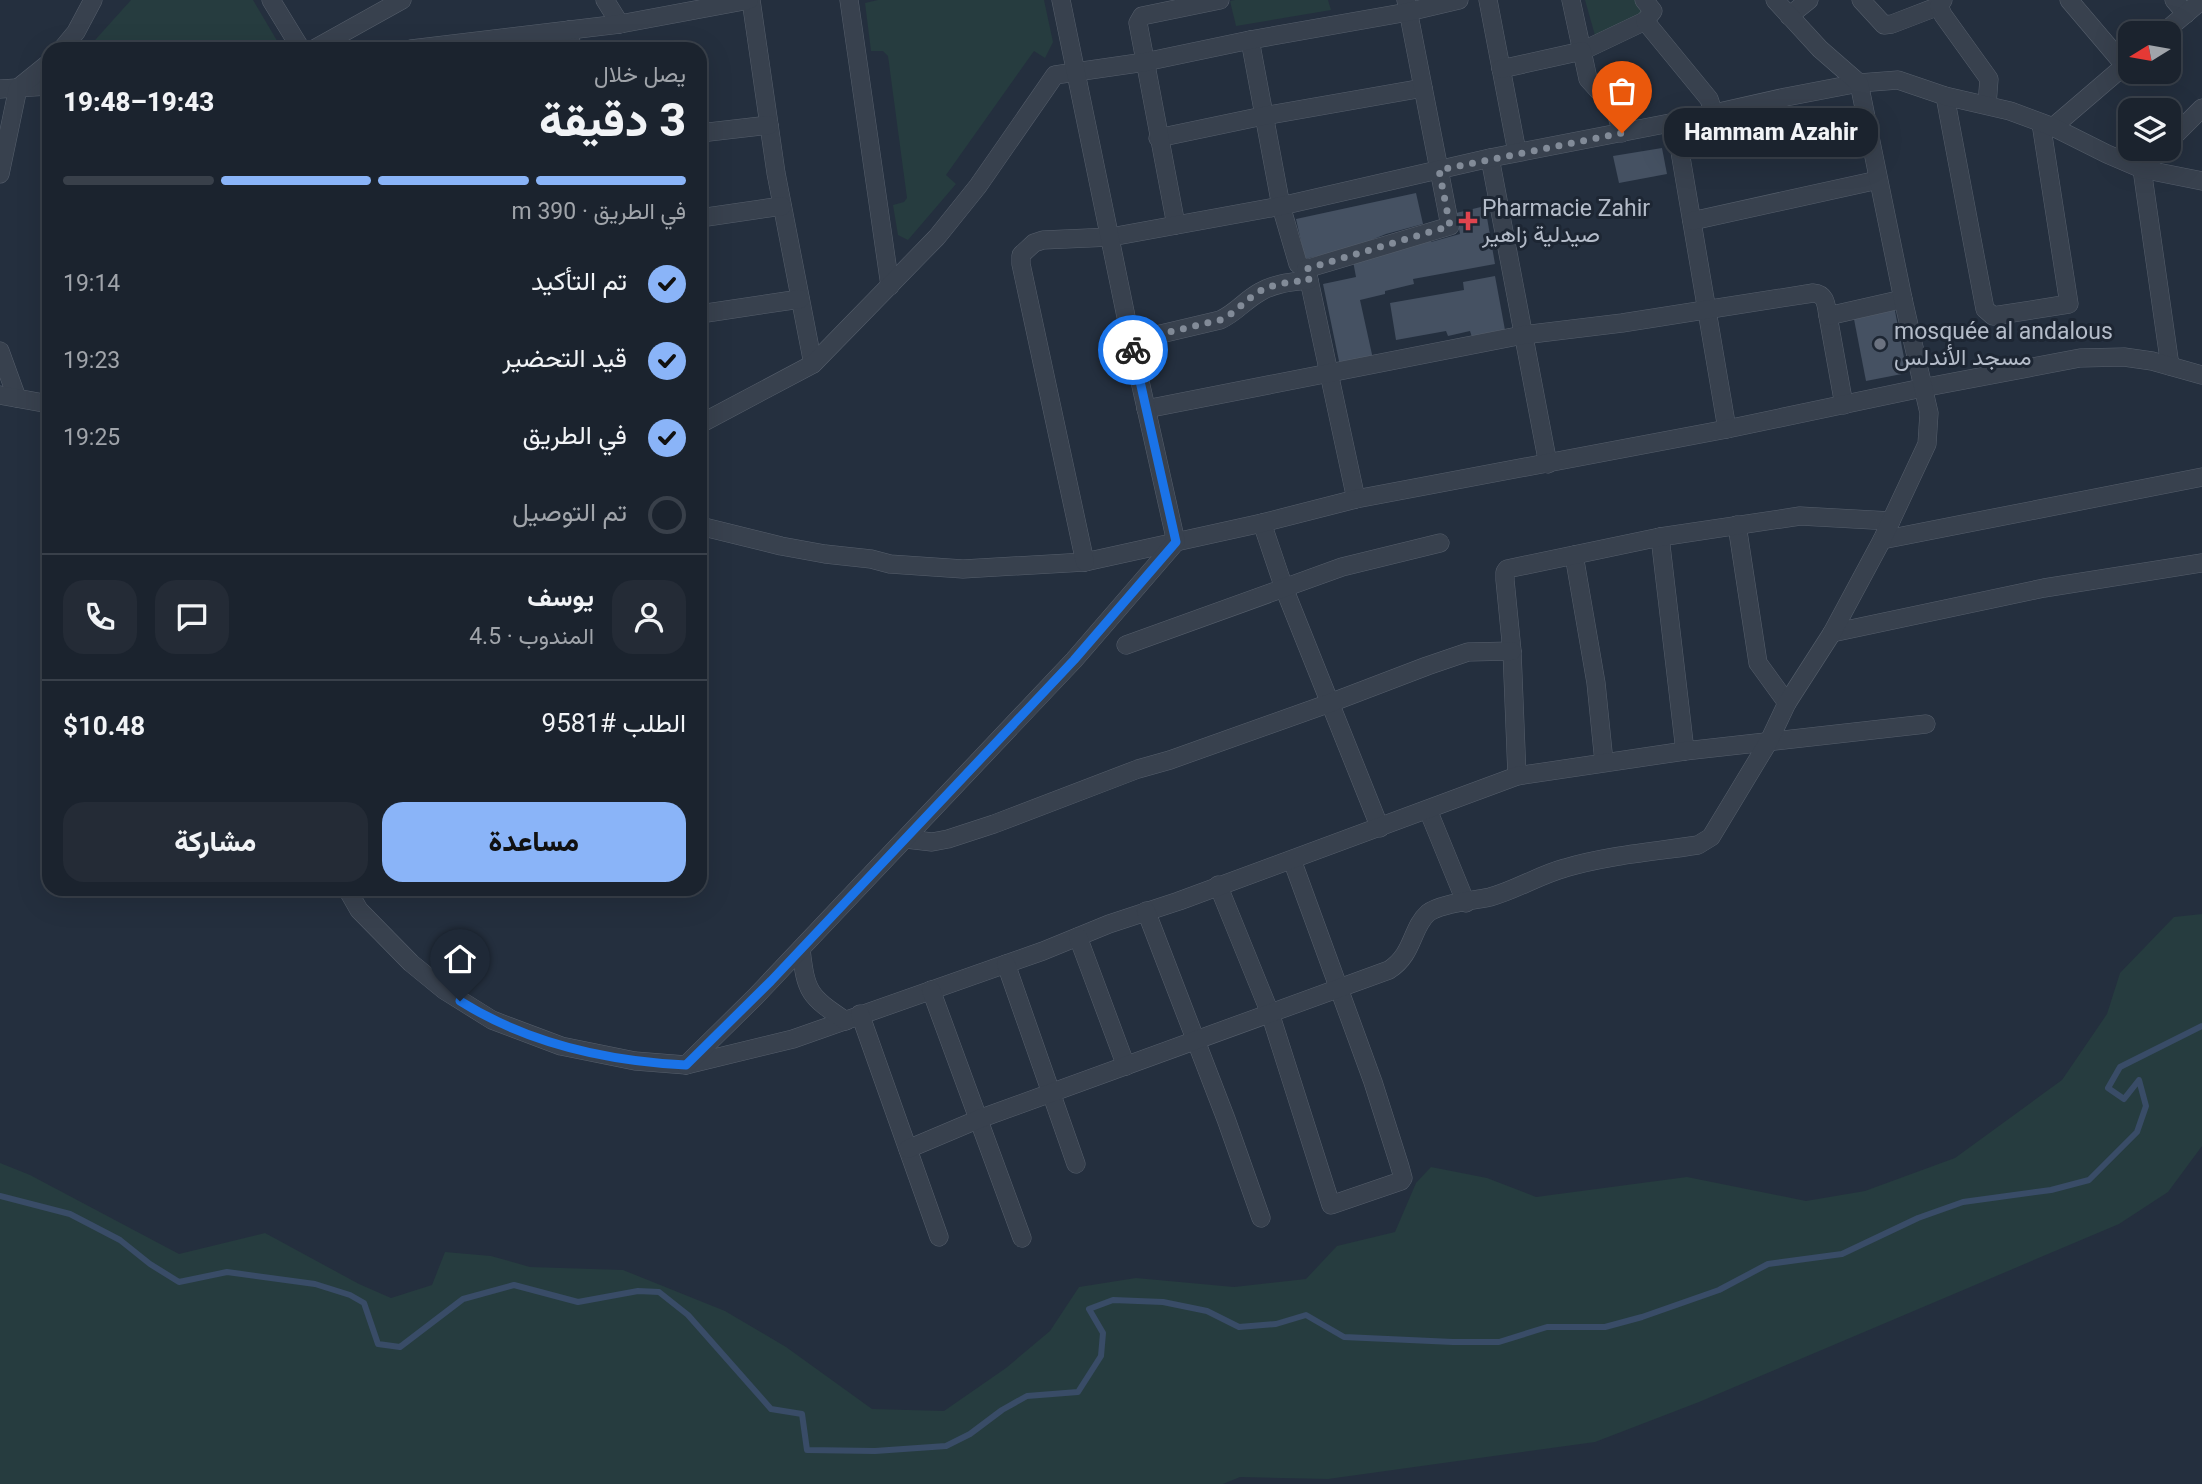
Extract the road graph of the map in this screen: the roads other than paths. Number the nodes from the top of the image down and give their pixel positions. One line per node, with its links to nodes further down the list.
1 (93, 0): 26 (street)
2 (106, 0): 26 (street)
3 (271, 0): 29 (street)
4 (402, 0): 30 (street)
5 (605, 0): 24 (street)
6 (750, 0): 24 (street); 50 (street)
7 (849, 0): 71 (street)
8 (1060, 0): 38 (street)
9 (1220, 0): 35 (street)
10 (1459, 0): 20 (street)
11 (1488, 0): 37 (street)
12 (1571, 0): 33 (street)
13 (1644, 0): 23 (street)
14 (1775, 0): 22 (street)
15 (1809, 0): 22 (street)
16 (1861, 0): 19 (street)
17 (2069, 0): 34 (street)
18 (2202, 0): 21 (street)
19 (1941, 3): 45 (street)
20 (1407, 6): 27 (street); 43 (street)
21 (2180, 7)
22 (1789, 16): 40 (street)
23 (1645, 21): 33 (street); 47 (street)
24 (620, 24): 25 (street)
25 (569, 30): 31 (street); 32 (street)
26 (76, 32): 28 (street)
27 (1250, 40): 35 (street); 48 (street)
28 (68, 42)
29 (297, 42)
30 (327, 42)
31 (469, 42)
32 (571, 42)
33 (1582, 51): 37 (street); 54 (street)
34 (2118, 54)
35 (1145, 62): 38 (street); 55 (street)
36 (42, 67): 42 (street)
37 (1501, 69): 56 (street)
38 (1077, 70): 69 (street); 71 (street)
39 (2118, 71): 51 (street)
40 (1858, 83): 44 (street); 47 (street); 62 (street)
41 (42, 86): 42 (street)
42 (9, 88): 61 (street)
43 (1423, 88): 48 (street); 60 (street)
44 (1945, 96): 45 (street); 51 (street)
45 (1987, 105): 51 (street)
46 (2202, 108): 52 (street)
47 (1714, 114): 49 (street)
48 (1263, 116): 55 (street); 65 (street)
49 (1675, 122): 54 (street); 67 (street)
50 (769, 125): 53 (street); 64 (street)
51 (2047, 125): 59 (street)
52 (2181, 129)
53 (707, 133)
54 (1622, 133): 56 (street)
55 (1158, 138): 68 (street)
56 (1517, 152): 57 (street)
57 (1490, 158): 60 (street); 77 (street)
58 (2150, 161): 59 (street)
59 (2142, 169): 63 (street); 81 (street)
60 (1439, 170): 65 (street); 70 (street)
61 (0, 174)
62 (1878, 180): 67 (street); 73 (street)
63 (2202, 181)
64 (782, 206): 66 (street); 72 (street)
65 (1281, 206): 68 (street); 70 (street)
66 (707, 217)
67 (1692, 221): 74 (street)
68 (1176, 225): 69 (street)
69 (1111, 237): 78 (street); 103 (street)
70 (1307, 275): 78 (street); 82 (street)
71 (890, 286): 80 (street)
72 (800, 299): 75 (street); 80 (street)
73 (1903, 299): 76 (street); 84 (street)
74 (1707, 309): 76 (street); 77 (street); 90 (street)
75 (707, 313)
76 (1828, 316): 87 (street)
77 (1523, 335): 82 (street); 91 (street)
78 (1131, 341): 88 (street)
79 (0, 351): 85 (street)
80 (813, 364): 89 (street)
81 (2169, 366): 83 (street); 84 (street)
82 (1331, 374): 88 (street); 93 (street)
83 (2202, 376)
84 (1922, 388): 87 (street); 94 (street)
85 (8, 397): 86 (street)
86 (42, 403)
87 (1844, 405): 90 (street)
88 (1146, 409): 100 (street)
89 (707, 420)
90 (1727, 429): 91 (street)
91 (1548, 464): 93 (street)
92 (2202, 477): 99 (street)
93 (1356, 499): 95 (street)
94 (1891, 521): 96 (street); 99 (street)
95 (1262, 523): 100 (street); 105 (street)
96 (1737, 525): 98 (street); 110 (street)
97 (707, 528): 103 (street)
98 (1660, 537): 102 (street); 113 (street)
99 (1882, 540): 106 (street)
100 (1176, 542): 103 (street); 118 (street)
101 (1440, 543): 105 (street)
102 (1574, 555): 108 (street); 114 (street)
103 (1085, 562)
104 (2202, 563): 106 (street)
105 (1284, 588): 107 (street); 109 (street)
106 (1832, 633): 110 (street)
107 (1126, 645)
108 (1512, 651): 109 (street); 115 (street)
109 (1330, 703): 117 (street); 118 (street)
110 (1787, 703): 112 (street)
111 (1926, 724): 112 (street)
112 (1769, 741): 113 (street); 122 (street)
113 (1685, 751): 114 (street)
114 (1604, 762): 115 (street)
115 (1517, 776): 116 (street)
116 (1428, 810): 117 (street); 122 (street)
117 (1380, 828): 119 (street)
118 (906, 839): 125 (street)
119 (1292, 860): 120 (street); 127 (street)
120 (1218, 885): 123 (street); 129 (street)
121 (351, 896): 132 (street)
122 (1466, 903): 127 (street)
123 (1146, 911): 124 (street); 131 (street)
124 (1078, 937): 126 (street); 133 (street)
125 (801, 949): 130 (street); 132 (street)
126 (1006, 964): 128 (street); 134 (street)
127 (1339, 988): 129 (street); 129 (street)
128 (932, 990): 130 (street); 135 (street)
129 (1270, 1013): 131 (street)
130 (853, 1018): 132 (street); 136 (street)
131 (1195, 1040): 133 (street); 138 (street)
132 (686, 1065)
133 (1126, 1066): 134 (street)
134 (1053, 1093): 135 (street); 137 (street)
135 (979, 1119): 136 (street); 140 (street)
136 (908, 1149): 139 (street)
137 (1076, 1164)
138 (1261, 1218)
139 (939, 1237)
140 (1022, 1238)

